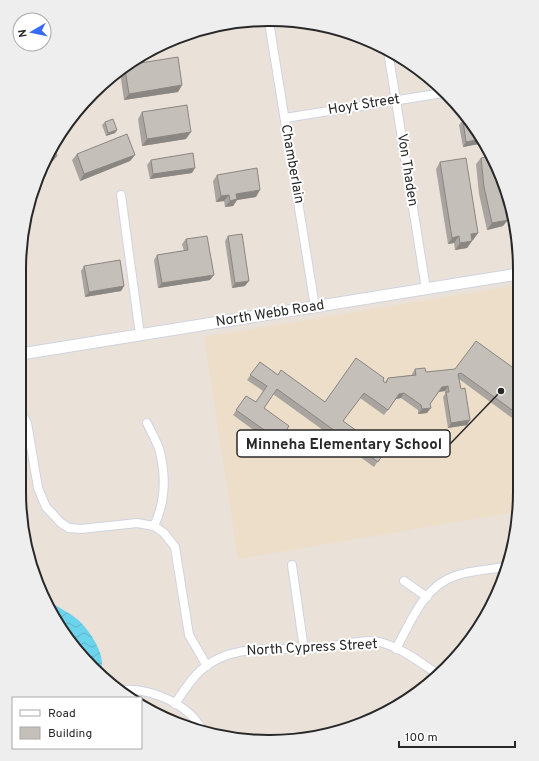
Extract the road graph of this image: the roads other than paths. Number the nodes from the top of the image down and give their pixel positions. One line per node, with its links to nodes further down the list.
1 (270, 26): 5 (street, Chamberlain)
2 (389, 58): 4 (street, Von Thaden)
3 (438, 94): 4 (street, Hoyt Street)
4 (396, 100): 5 (street, Hoyt Street); 8 (street, Von Thaden)
5 (285, 118): 9 (street, Chamberlain)
6 (121, 195): 10 (street)
7 (513, 275): 8 (main road, North Webb Road)
8 (426, 289): 9 (main road, North Webb Road)
9 (315, 307): 10 (main road, North Webb Road)
10 (140, 335): 11 (main road, North Webb Road)
11 (26, 353)
12 (26, 421): 14 (street)
13 (147, 423): 14 (street)
14 (154, 526): 21 (street)
15 (292, 565): 19 (street)
16 (501, 568): 18 (street)
17 (404, 581): 18 (street)
18 (427, 597): 20 (street)
19 (304, 649): 20 (street, North Cypress Street); 21 (street, North Cypress Street)
20 (396, 649): 22 (street, North Cypress Street)
21 (207, 666): 24 (street, North Cypress Street)
22 (434, 672)
23 (129, 690): 24 (street)
24 (175, 704): 25 (street)
25 (197, 724)

